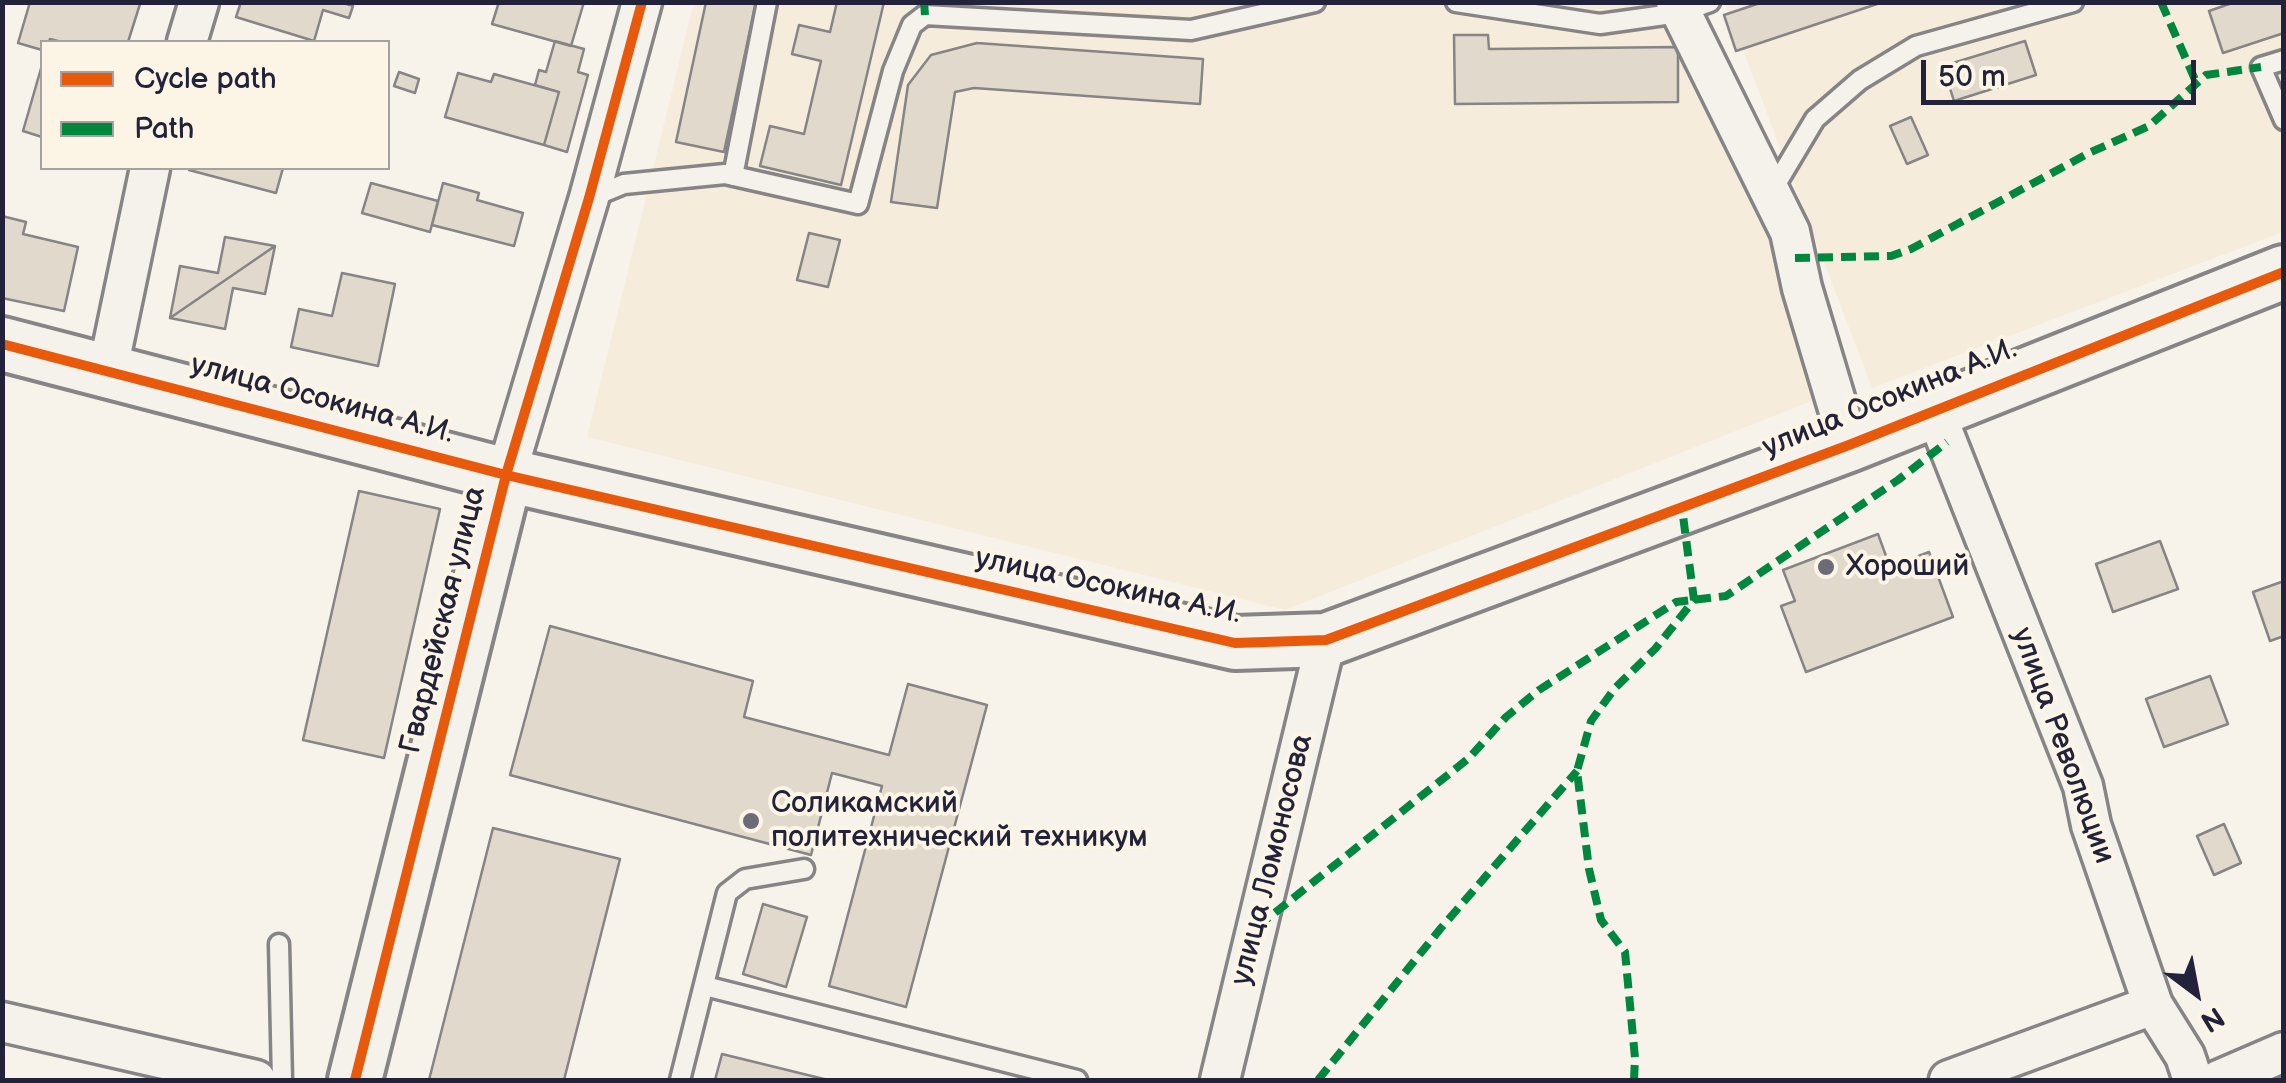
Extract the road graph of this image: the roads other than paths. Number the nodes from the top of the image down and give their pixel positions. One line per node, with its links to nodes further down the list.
1 (199, 2): 8 (street)
2 (642, 2): 14 (street, Гвардейская улица)
3 (767, 2): 12 (lane)
4 (1315, 2): 12 (lane)
5 (1456, 2): 7 (lane)
6 (2072, 2): 13 (lane)
7 (1689, 6): 13 (street)
8 (188, 40)
9 (2284, 60): 10 (lane)
10 (2284, 120)
11 (150, 170): 17 (street)
12 (733, 176): 14 (lane)
13 (1772, 192): 19 (street)
14 (589, 198): 20 (street, Гвардейская улица)
15 (2284, 272): 18 (street, улица Осокина А.И.)
16 (2, 344): 17 (street, улица Осокина А.И.)
17 (108, 369): 20 (street, улица Осокина А.И.)
18 (1934, 409): 19 (street, улица Осокина А.И.); 25 (street, улица Революции)
19 (1849, 445): 21 (street, улица Осокина А.И.)
20 (506, 475): 21 (street, улица Осокина А.И.); 30 (street, Гвардейская улица)
21 (1326, 640): 33 (street, улица Ломоносова)
22 (804, 869): 24 (lane)
23 (279, 944): 29 (lane)
24 (705, 986): 31 (lane); 32 (lane)
25 (2153, 1005): 34 (street); 35 (street, улица Революции)
26 (2, 1022): 28 (street)
27 (2284, 1052): 36 (street)
28 (256, 1080)
29 (282, 1080)
30 (355, 1080)
31 (680, 1080)
32 (1077, 1080)
33 (1220, 1080)
34 (1952, 1080)
35 (2194, 1080)
36 (2219, 1080)

